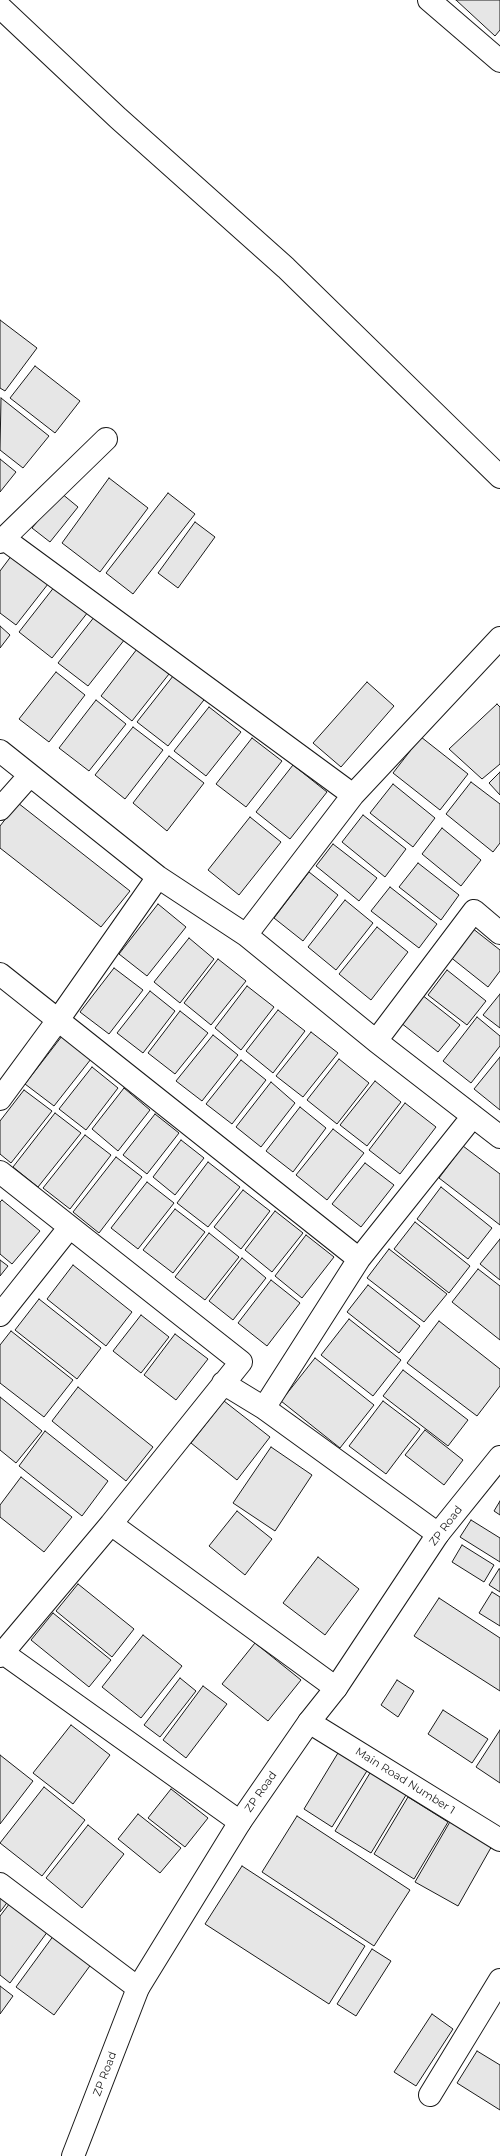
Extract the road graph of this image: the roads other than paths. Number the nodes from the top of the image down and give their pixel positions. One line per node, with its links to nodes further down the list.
1 (429, 0): 3 (street)
2 (0, 8): 5 (street)
3 (500, 61)
4 (106, 438): 6 (street)
5 (500, 477)
6 (2, 540): 10 (street)
7 (500, 638): 10 (street)
8 (0, 751): 9 (street)
9 (30, 775): 11 (street); 12 (street)
10 (353, 795): 14 (street)
11 (0, 809)
12 (158, 877): 14 (street); 16 (street)
13 (500, 933): 17 (street)
14 (246, 936): 17 (street)
15 (0, 974): 16 (street)
16 (58, 1020): 18 (street); 23 (street)
17 (376, 1041): 19 (street)
18 (0, 1098)
19 (473, 1116): 20 (street); 23 (street)
20 (500, 1137)
21 (0, 1172): 22 (street)
22 (69, 1228): 24 (street); 25 (street)
23 (359, 1259): 26 (street)
24 (0, 1315)
25 (223, 1383): 26 (street); 28 (street)
26 (264, 1408): 29 (street)
27 (500, 1457): 29 (street, ZP Road)
28 (111, 1524): 30 (street); 31 (street)
29 (438, 1534): 31 (street, ZP Road)
30 (1, 1654): 33 (street)
31 (336, 1688): 32 (street, ZP Road)
32 (309, 1722): 33 (street, ZP Road); 34 (street, Main Road Number 1)
33 (240, 1822): 37 (street, ZP Road)
34 (500, 1840)
35 (0, 1884): 37 (street)
36 (500, 1980): 38 (street)
37 (138, 1988): 39 (street, ZP Road)
38 (430, 2095)
39 (74, 2156)

